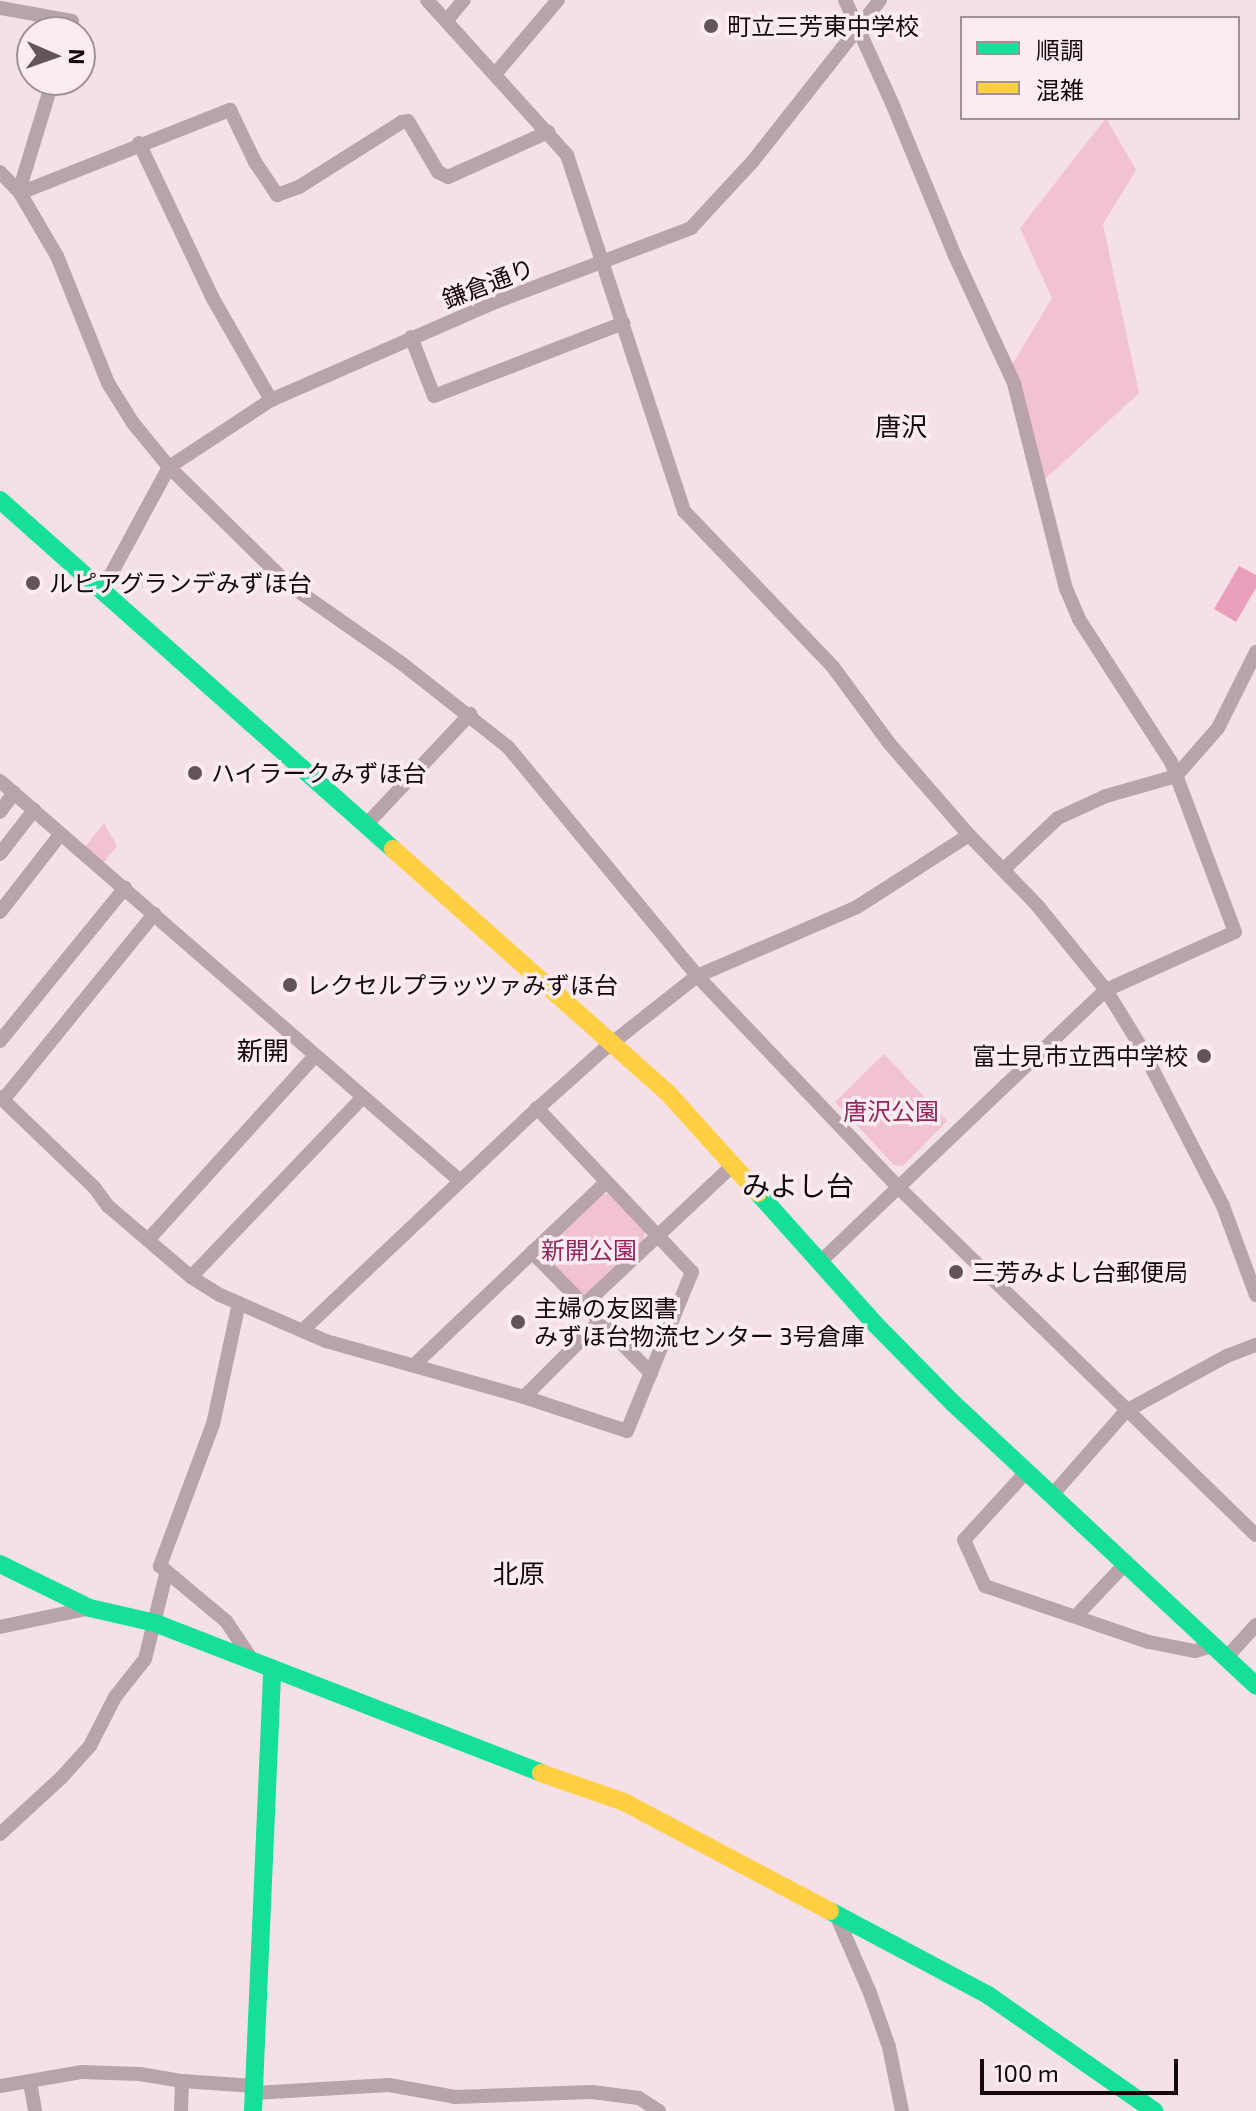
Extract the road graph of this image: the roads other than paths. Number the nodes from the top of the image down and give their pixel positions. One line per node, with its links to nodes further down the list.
1 (427, 0): 8 (street)
2 (464, 0): 8 (street)
3 (558, 0): 10 (street)
4 (845, 0): 9 (street)
5 (880, 0): 9 (street, 鎌倉通り)
6 (0, 8): 7 (street)
7 (44, 16)
8 (447, 20): 10 (street)
9 (858, 27): 16 (street, 鎌倉通り); 25 (street)
10 (496, 73): 12 (street)
11 (48, 96): 15 (street)
12 (548, 132): 13 (street); 16 (street)
13 (139, 143): 15 (street); 19 (street)
14 (0, 172): 15 (street)
15 (20, 192): 20 (street)
16 (604, 263): 17 (street); 18 (street, 鎌倉通り)
17 (623, 323): 18 (street); 32 (street)
18 (411, 337): 19 (street, 鎌倉通り)
19 (271, 400): 20 (street, 鎌倉通り)
20 (169, 467): 22 (street, 鎌倉通り); 24 (street)
21 (0, 500): 22 (street)
22 (103, 589): 30 (street)
23 (1256, 652): 25 (street)
24 (470, 714): 30 (street); 38 (street)
25 (1176, 776): 34 (street); 39 (street)
26 (0, 781): 27 (street)
27 (14, 793): 28 (street); 29 (street)
28 (34, 810): 31 (street); 33 (street)
29 (0, 812)
30 (365, 826): 41 (street)
31 (60, 835): 35 (street); 36 (street)
32 (969, 835): 34 (street); 38 (street)
33 (0, 854)
34 (1004, 869): 39 (street)
35 (125, 888): 37 (street); 40 (street)
36 (0, 912)
37 (154, 914): 42 (street); 44 (street)
38 (697, 976): 41 (street); 49 (street)
39 (1106, 990): 49 (street); 55 (street)
40 (0, 1041)
41 (613, 1043): 45 (street); 46 (street)
42 (315, 1056): 43 (street); 51 (street)
43 (363, 1097): 47 (street); 54 (street)
44 (2, 1098): 51 (street)
45 (537, 1108): 47 (street); 48 (street)
46 (733, 1165): 50 (street); 53 (street)
47 (459, 1180): 59 (street)
48 (606, 1182): 50 (street); 52 (street)
49 (898, 1187): 53 (street); 64 (street)
50 (657, 1235): 57 (street); 62 (street)
51 (148, 1240): 54 (street)
52 (532, 1252): 57 (street); 61 (street)
53 (820, 1262): 65 (street)
54 (191, 1277): 56 (street)
55 (1256, 1295)
56 (239, 1303): 59 (street); 70 (street)
57 (584, 1305): 58 (street)
58 (598, 1323): 62 (street); 63 (street)
59 (303, 1330): 61 (street)
60 (1256, 1345): 64 (street)
61 (414, 1365): 63 (street)
62 (651, 1373): 63 (street)
63 (524, 1397)
64 (1126, 1411): 66 (street); 67 (street)
65 (1027, 1471): 66 (street); 72 (street)
66 (1053, 1494): 68 (street)
67 (1256, 1535)
68 (1126, 1563): 72 (street); 76 (street)
69 (0, 1564): 71 (street)
70 (166, 1574): 73 (street); 77 (street)
71 (90, 1608): 73 (street); 75 (street)
72 (1077, 1615): 76 (street)
73 (155, 1623): 77 (street); 80 (street)
74 (1256, 1625): 76 (street)
75 (0, 1627)
76 (1219, 1652): 79 (street)
77 (252, 1660): 78 (street)
78 (272, 1668): 81 (street); 85 (street)
79 (1256, 1686)
80 (0, 1834)
81 (836, 1915): 91 (street); 92 (street)
82 (182, 2081): 83 (street); 85 (street); 89 (street)
83 (30, 2082): 84 (street); 88 (street)
84 (0, 2086)
85 (254, 2096): 86 (street)
86 (456, 2104): 87 (street)
87 (638, 2104): 90 (street)
88 (35, 2111)
89 (181, 2111)
90 (659, 2111)
91 (902, 2111)
92 (1154, 2111)

